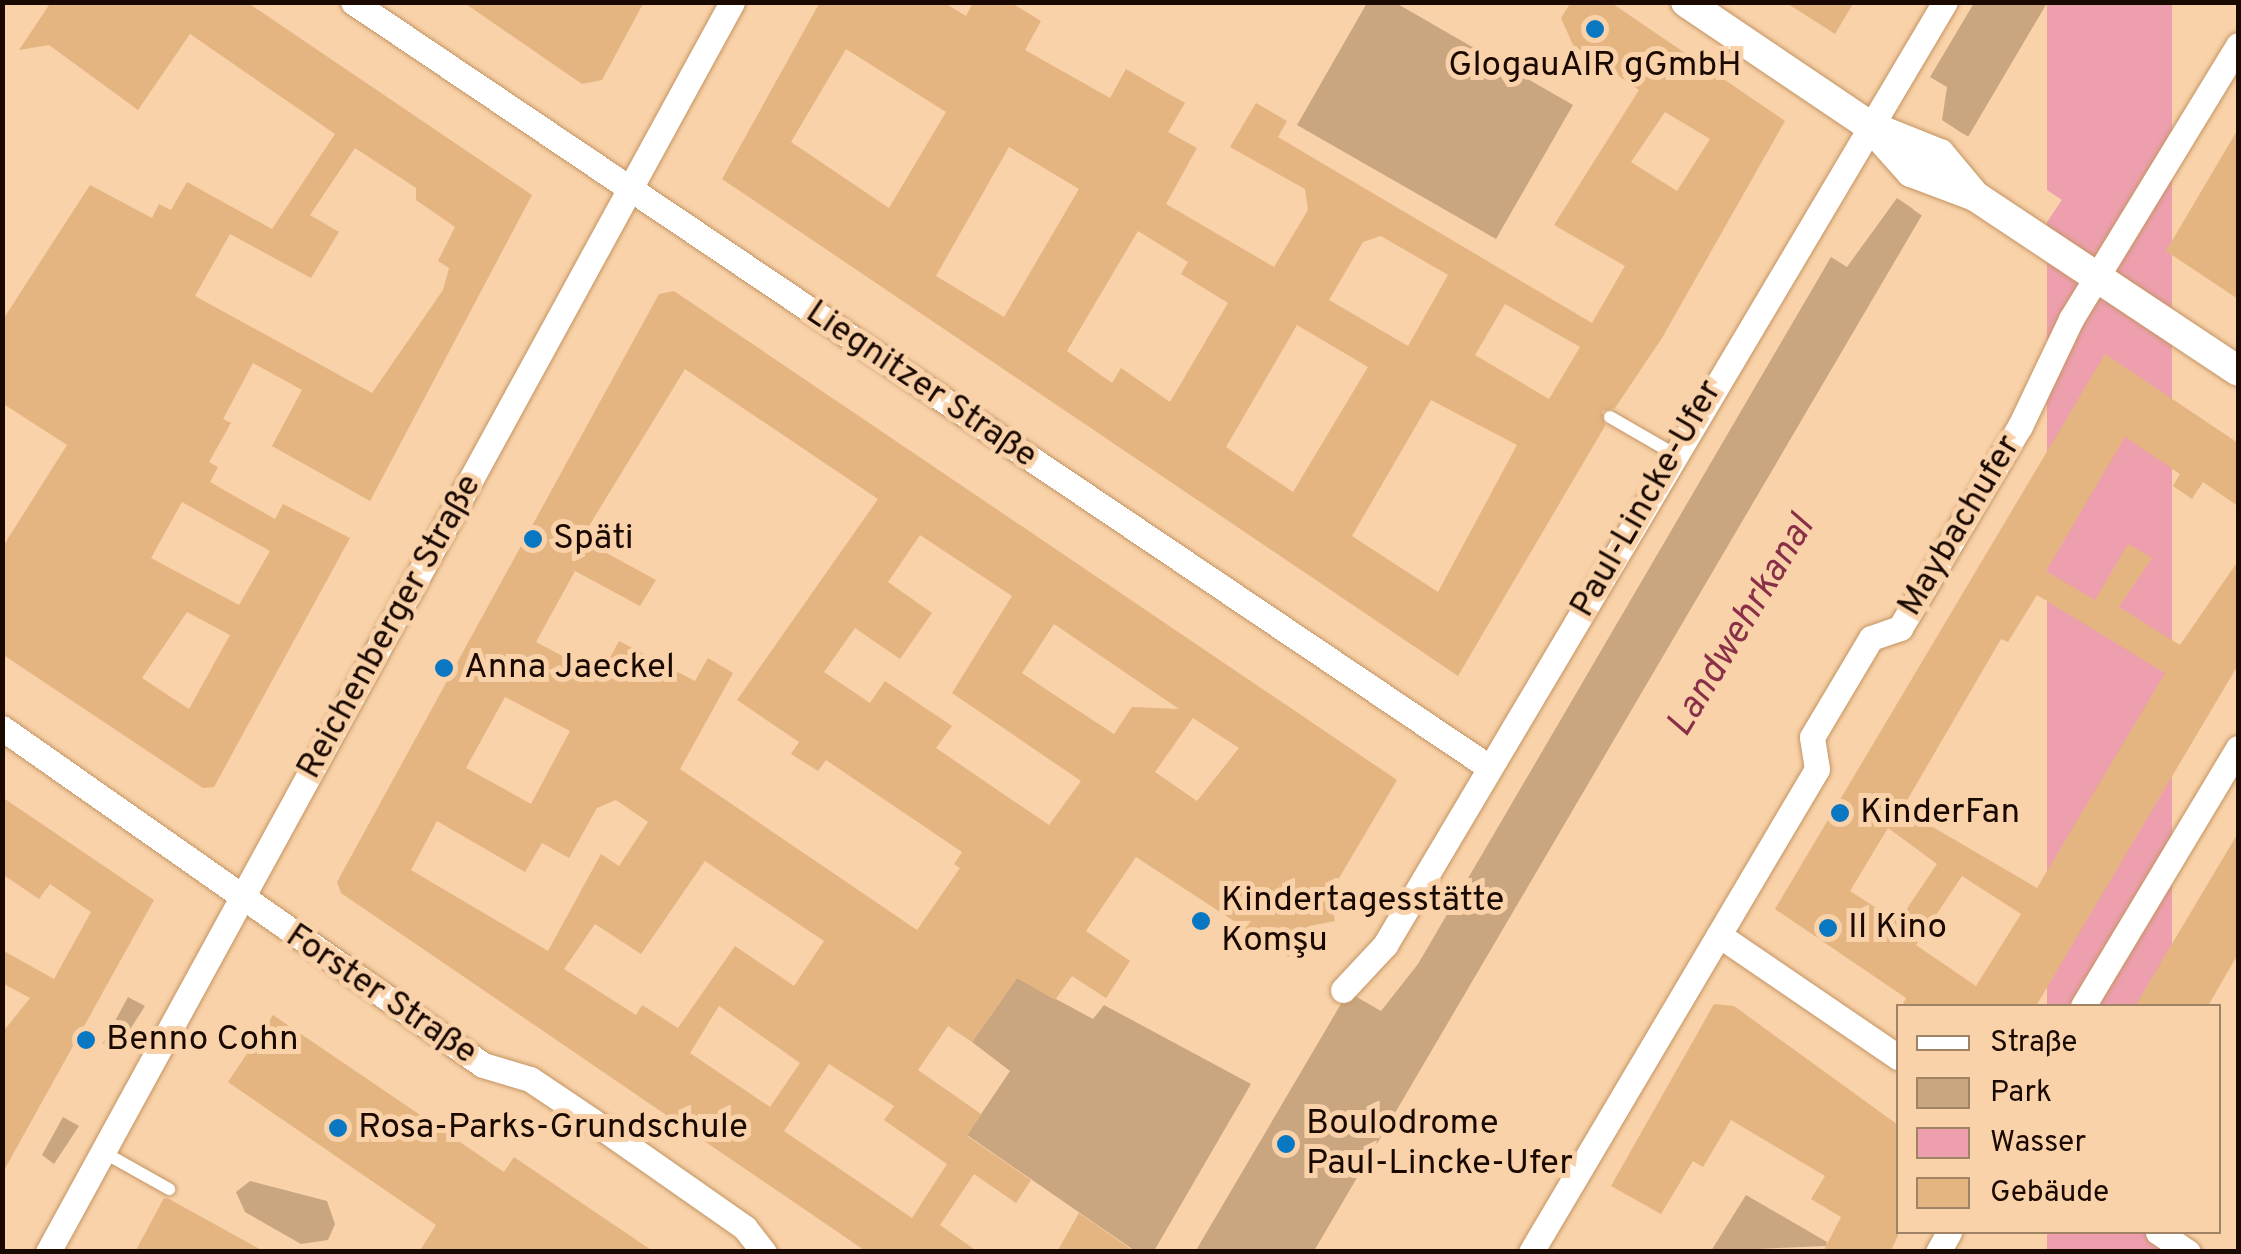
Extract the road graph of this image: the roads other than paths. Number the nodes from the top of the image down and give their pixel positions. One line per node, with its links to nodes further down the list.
1 (353, 2): 7 (street, Liegnitzer Straße)
2 (732, 2): 7 (street, Reichenberger Straße)
3 (1686, 2): 6 (street)
4 (1944, 2): 6 (street, Paul-Lincke-Ufer)
5 (2238, 44): 8 (street, Maybachufer)
6 (1870, 126): 8 (street); 11 (street, Paul-Lincke-Ufer)
7 (630, 188): 14 (street, Liegnitzer Straße); 15 (street, Reichenberger Straße)
8 (2096, 277): 9 (street); 16 (street, Maybachufer)
9 (2238, 371)
10 (1610, 417): 11 (lane)
11 (1674, 454): 14 (street, Paul-Lincke-Ufer)
12 (2, 728): 15 (street, Forster Straße)
13 (2238, 748): 18 (street)
14 (1489, 767): 17 (street, Paul-Lincke-Ufer)
15 (243, 896): 20 (street, Reichenberger Straße); 25 (street, Forster Straße)
16 (1719, 934): 19 (street); 23 (street, Maybachufer)
17 (1343, 990)
18 (2084, 1004)
19 (1896, 1056)
20 (102, 1152): 21 (lane); 24 (street, Reichenberger Straße)
21 (169, 1189)
22 (2161, 1234): 26 (street)
23 (1532, 1251)
24 (48, 1252)
25 (764, 1252)
26 (2188, 1252)

